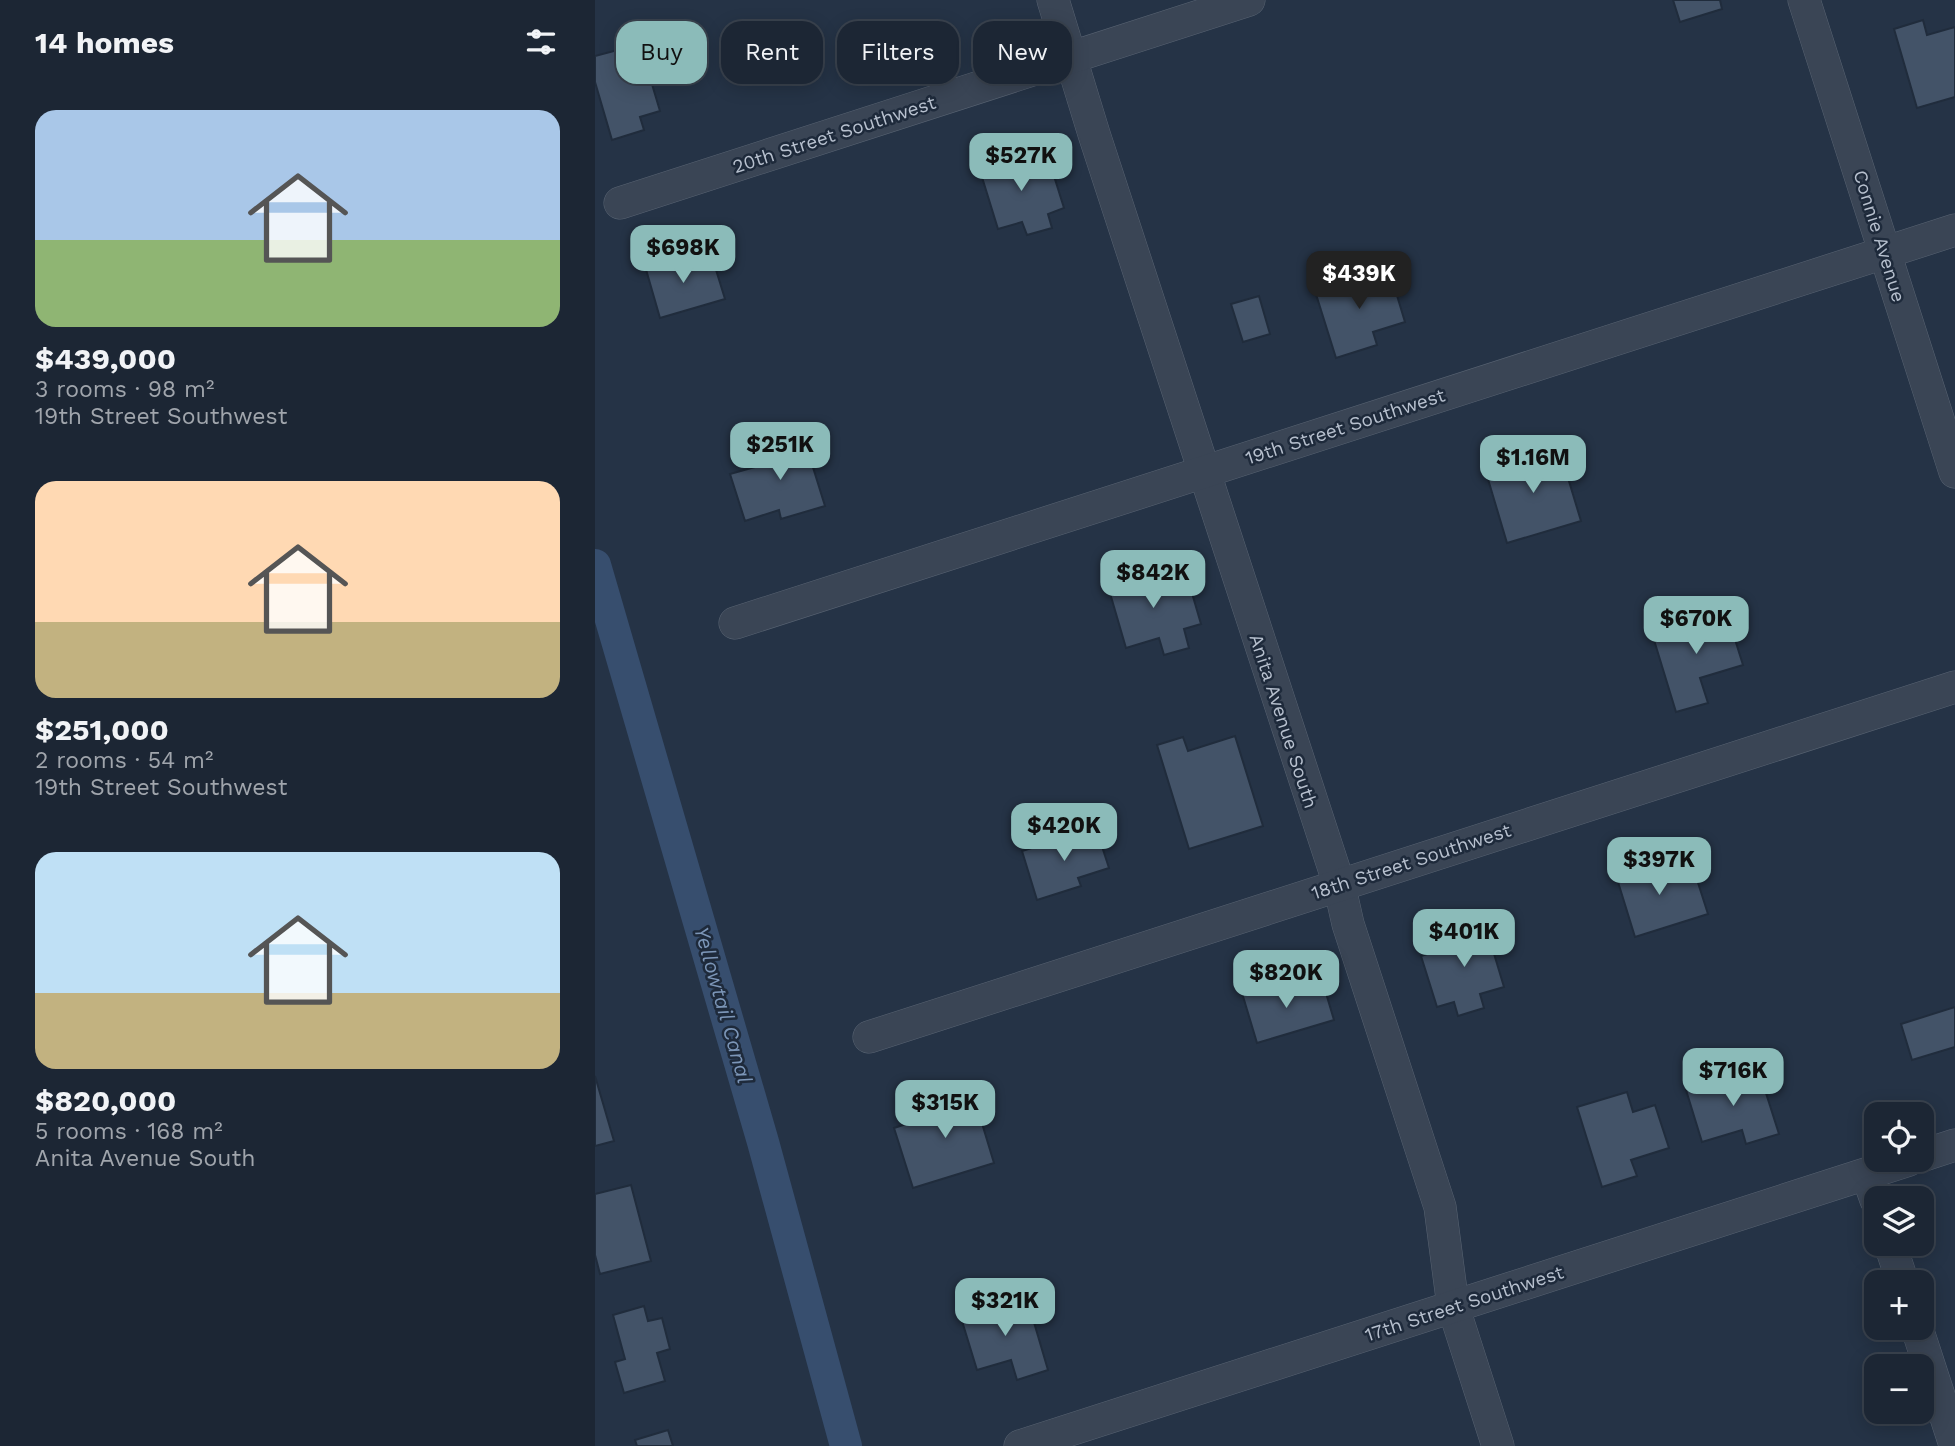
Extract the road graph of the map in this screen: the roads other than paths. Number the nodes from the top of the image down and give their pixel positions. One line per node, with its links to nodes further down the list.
1 (1053, 0): 4 (street, Anita Avenue South)
2 (1249, 0): 5 (street, 20th Street Southwest)
3 (1804, 0): 9 (street, Connie Avenue)
4 (1060, 21)
5 (1072, 58): 11 (street, Anita Avenue South)
6 (991, 84): 7 (street, 20th Street Southwest)
7 (620, 203)
8 (1955, 230): 9 (street, 19th Street Southwest)
9 (1884, 251): 10 (street, Connie Avenue); 11 (street, 19th Street Southwest)
10 (1955, 472)
11 (1204, 473): 12 (street, 19th Street Southwest); 14 (street, Anita Avenue South)
12 (735, 623)
13 (1955, 687): 14 (street, 18th Street Southwest)
14 (1339, 884): 15 (street, 18th Street Southwest); 21 (street, Anita Avenue South)
15 (869, 1037)
16 (1955, 1145): 17 (street)
17 (1934, 1152)
18 (1893, 1172): 19 (street, 17th Street Southwest)
19 (1873, 1186)
20 (1864, 1189): 21 (street, 17th Street Southwest)
21 (1453, 1306): 24 (street, 17th Street Southwest); 25 (street, Anita Avenue South)
22 (1921, 1340): 23 (street)
23 (1955, 1445)
24 (1020, 1446)
25 (1498, 1446)

